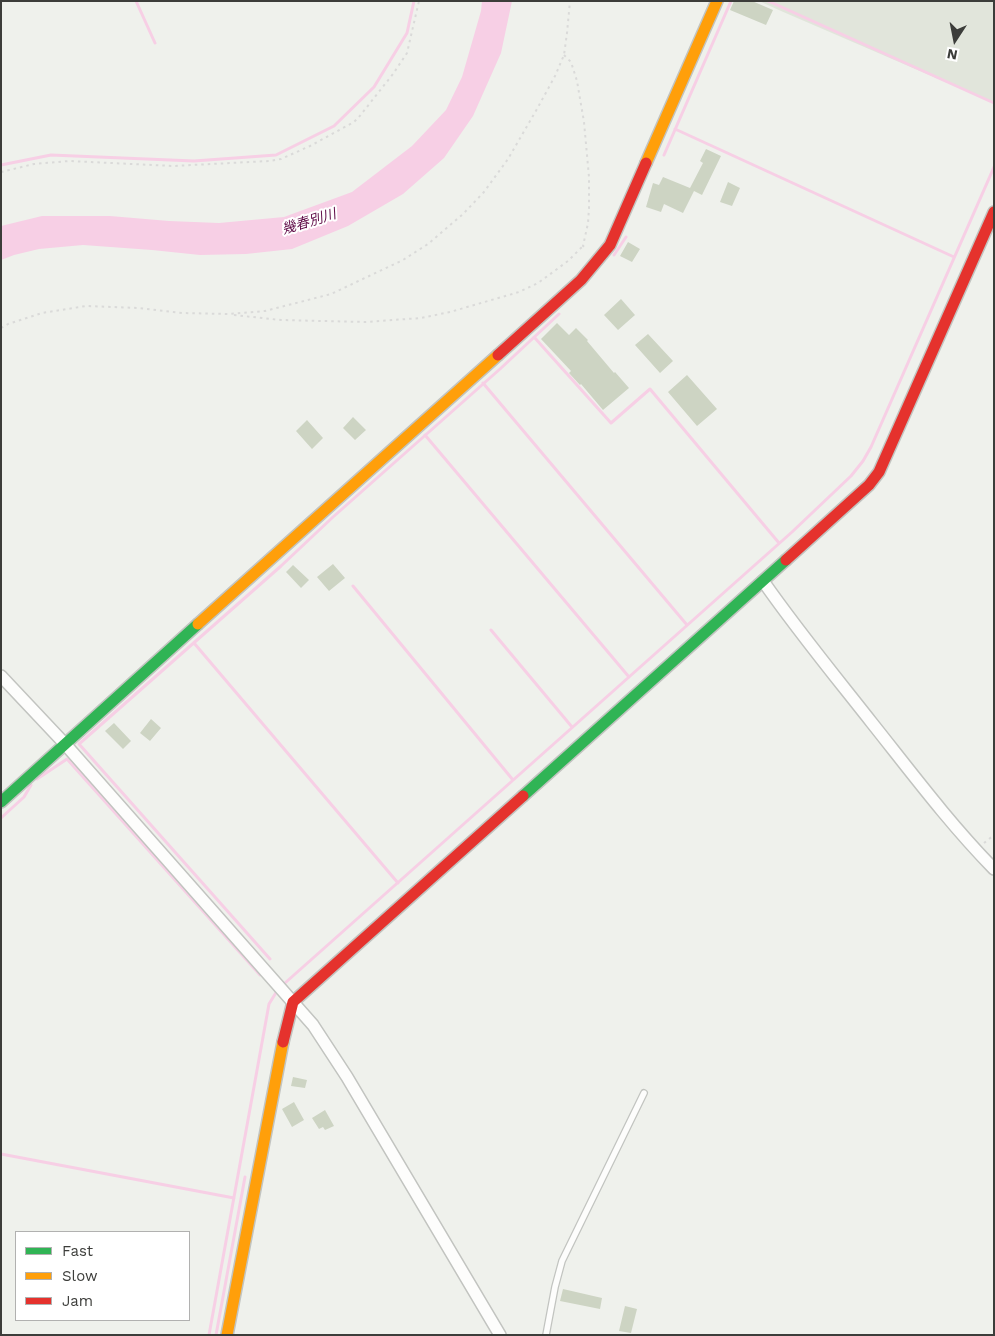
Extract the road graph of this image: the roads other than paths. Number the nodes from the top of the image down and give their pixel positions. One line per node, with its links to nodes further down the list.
1 (717, 1): 5 (street)
2 (994, 212): 3 (street)
3 (764, 581): 7 (street); 8 (street)
4 (1, 676): 5 (street)
5 (64, 744): 6 (street); 8 (street)
6 (1, 802)
7 (994, 868)
8 (293, 1002): 10 (street); 11 (street)
9 (644, 1093): 12 (lane)
10 (227, 1335)
11 (500, 1335)
12 (546, 1335)

